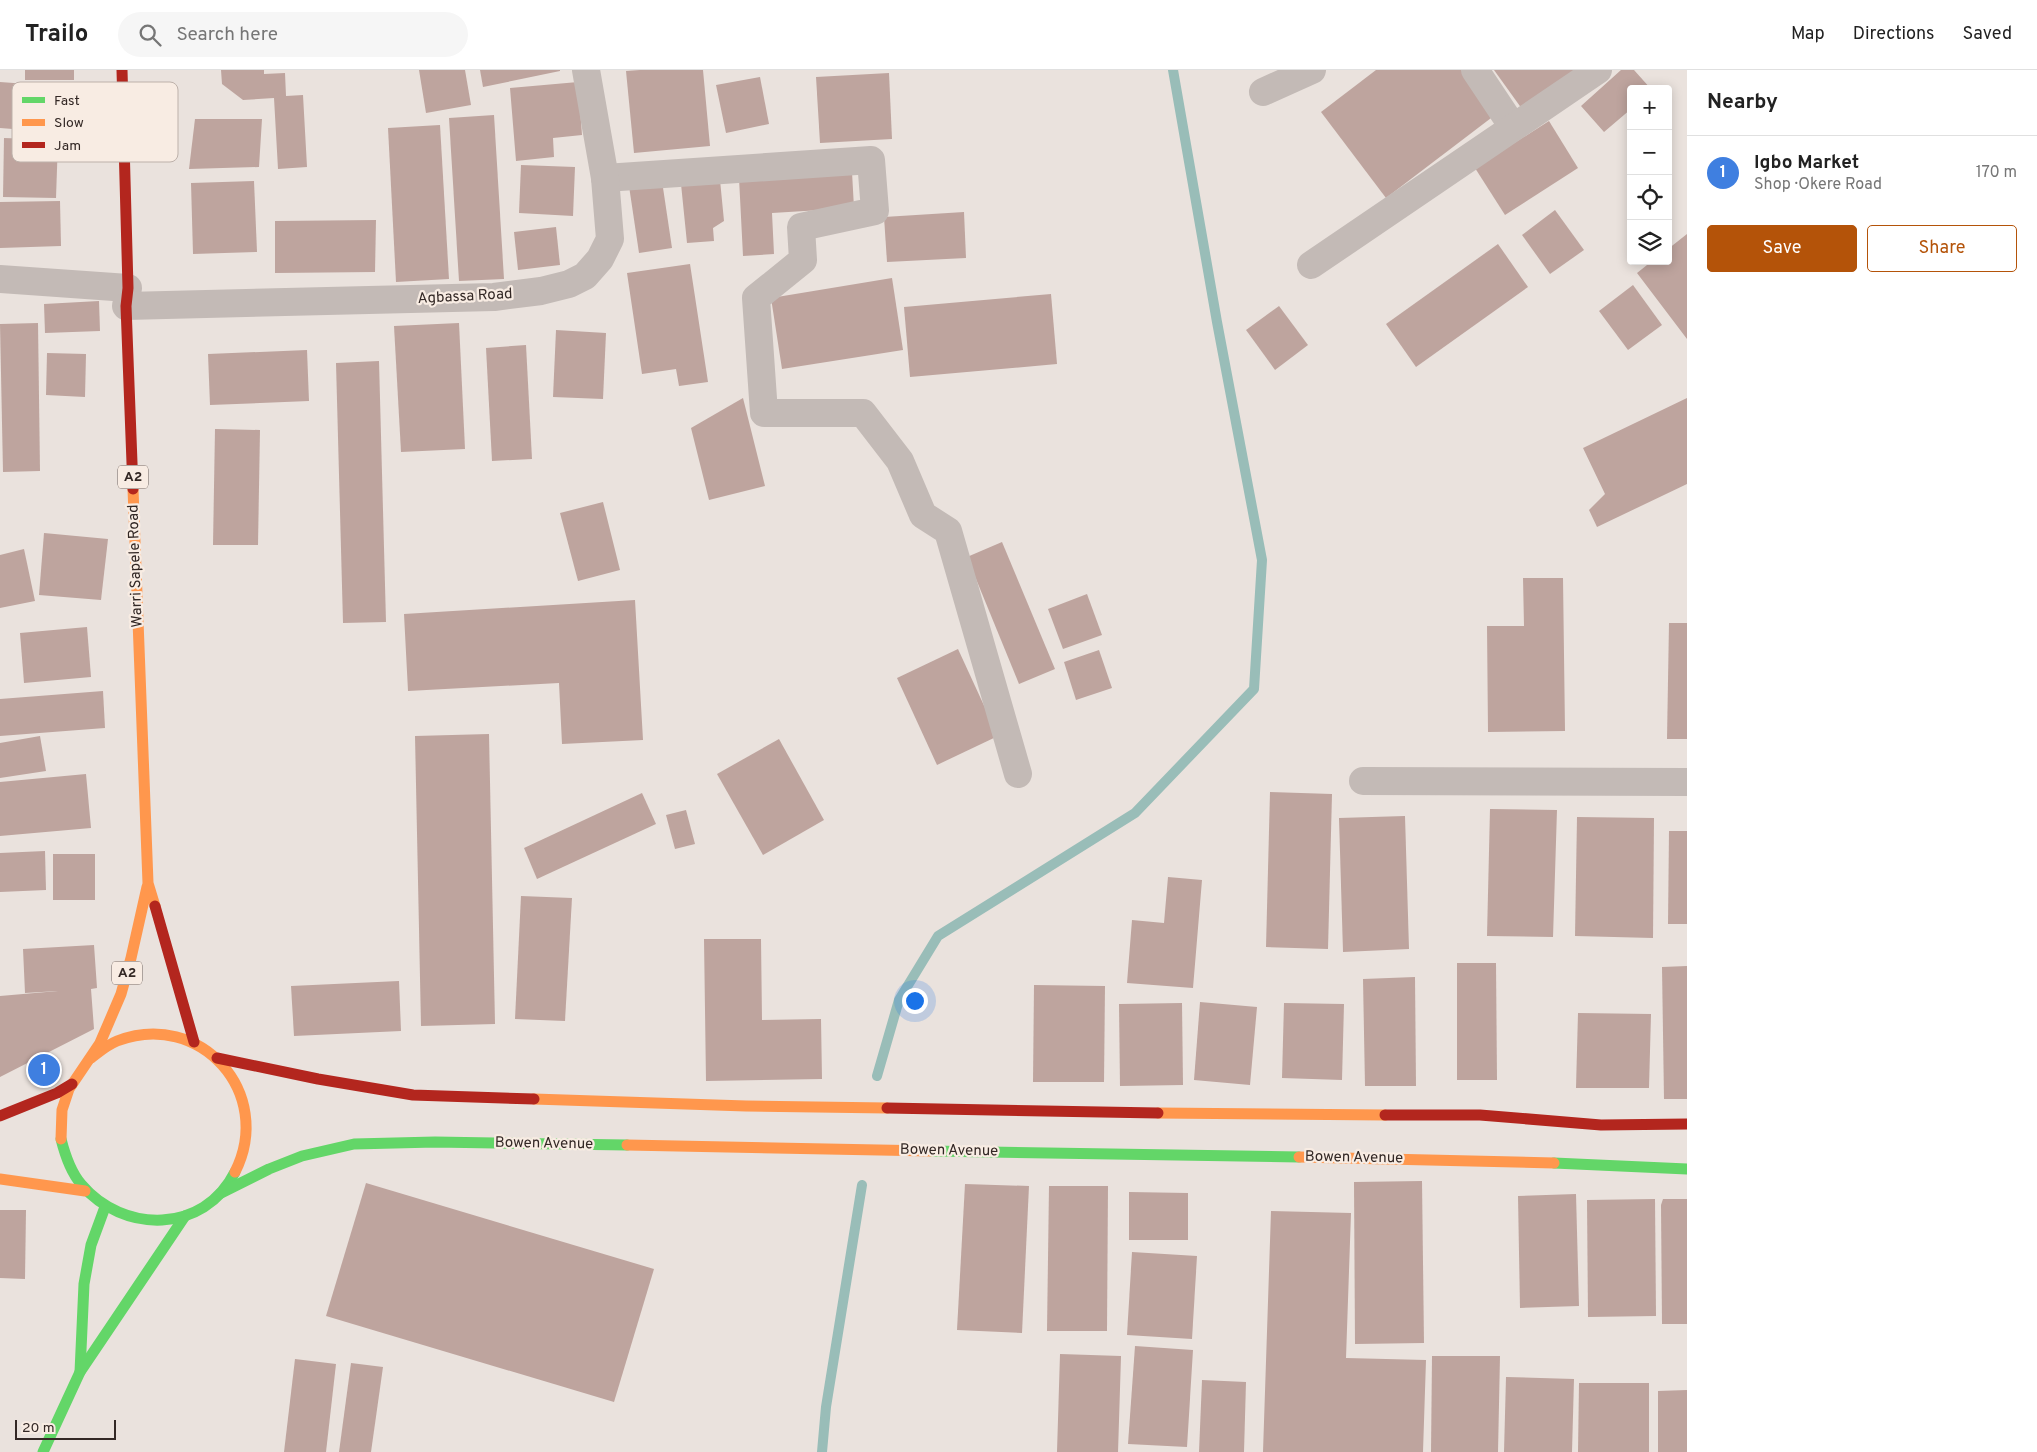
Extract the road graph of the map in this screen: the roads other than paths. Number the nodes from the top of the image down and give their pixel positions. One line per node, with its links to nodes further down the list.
1 (586, 70): 8 (street, Agbassa Road)
2 (1312, 70): 5 (street)
3 (1475, 70): 6 (street)
4 (1598, 70): 6 (street)
5 (1263, 92)
6 (1514, 128): 9 (street)
7 (124, 162): 11 (main road, Warri Sapele Road / A2)
8 (605, 178): 11 (street, Agbassa Road); 12 (street)
9 (1311, 265)
10 (0, 279): 11 (street, Agbassa Road)
11 (127, 297): 15 (main road, Warri Sapele Road / A2)
12 (1018, 774)
13 (1363, 781): 14 (street)
14 (1687, 782)
15 (148, 883): 16 (main road, Warri Sapele Road / A2); 17 (main road, Warri Sapele Road / A2)
16 (194, 1042): 17 (main road); 18 (main road)
17 (91, 1058): 19 (main road)
18 (217, 1058): 21 (main road); 25 (main road)
19 (72, 1084): 20 (main road); 24 (main road)
20 (0, 1116)
21 (1687, 1124)
22 (1687, 1170): 25 (main road, Bowen Avenue)
23 (0, 1179): 24 (main road)
24 (85, 1191): 26 (main road)
25 (221, 1193): 27 (main road)
26 (105, 1207): 27 (main road); 28 (main road)
27 (185, 1216): 28 (main road)
28 (80, 1372): 29 (main road)
29 (43, 1452)

